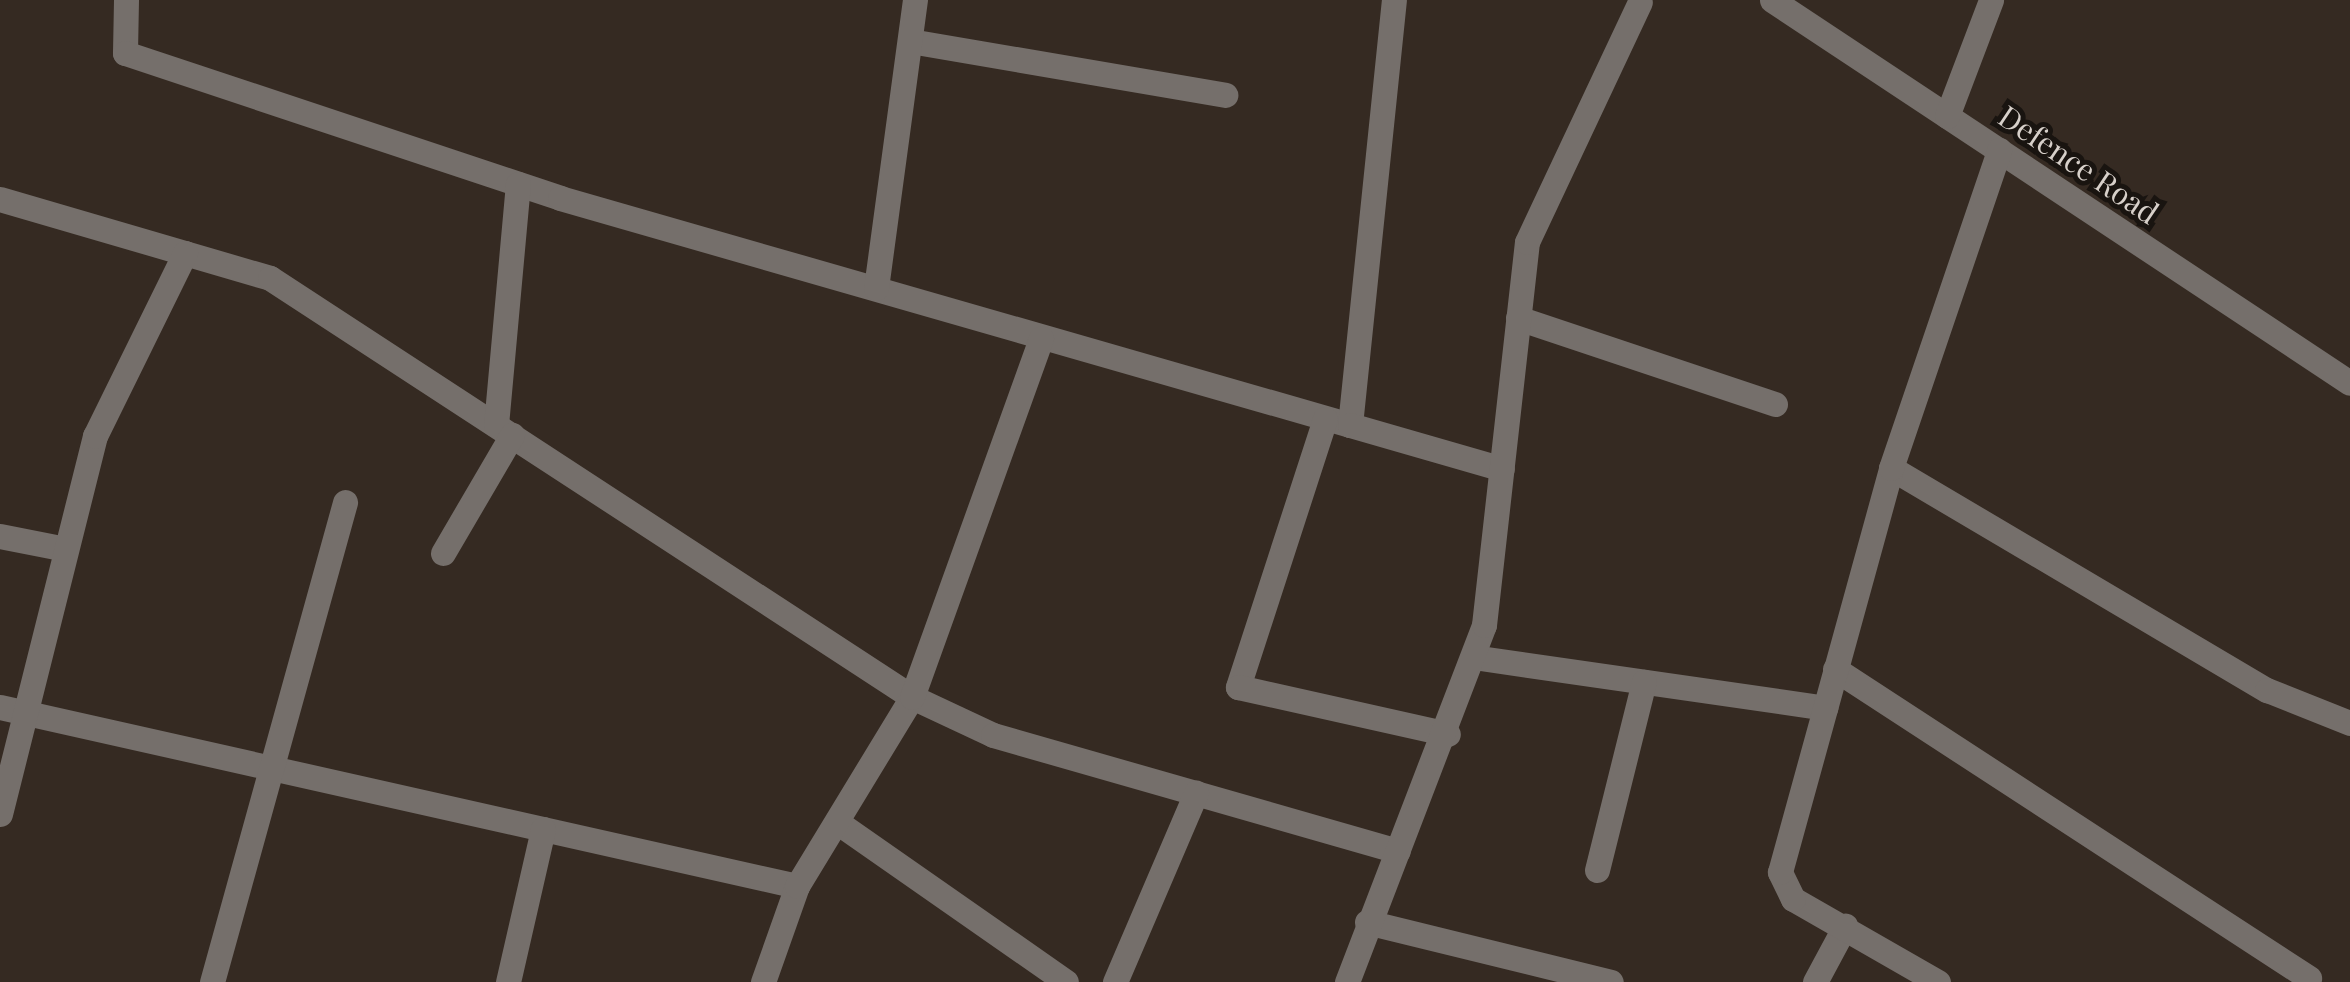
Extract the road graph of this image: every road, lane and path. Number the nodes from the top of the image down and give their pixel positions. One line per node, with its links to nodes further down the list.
1 (126, 0): 11 (street)
2 (916, 0): 7 (street)
3 (1394, 0): 19 (street)
4 (1772, 0): 9 (street, Defence Road)
5 (1992, 0): 9 (street)
6 (1640, 2): 15 (street)
7 (910, 41): 8 (street); 14 (street)
8 (1225, 95)
9 (1947, 116): 10 (street, Defence Road)
10 (1999, 150): 17 (street, Defence Road); 21 (street)
11 (518, 184): 14 (street); 20 (street)
12 (0, 199): 13 (street)
13 (185, 253): 20 (street); 25 (street)
14 (876, 288): 16 (street)
15 (1518, 318): 18 (street); 22 (street)
16 (1041, 338): 19 (street); 30 (street)
17 (2350, 384)
18 (1775, 404)
19 (1338, 422): 22 (street); 34 (street)
20 (504, 430): 26 (street); 30 (street)
21 (1891, 468): 28 (street); 33 (street)
22 (1502, 469): 27 (street)
23 (345, 502): 35 (street)
24 (0, 536): 25 (street)
25 (66, 550): 32 (street)
26 (443, 553)
27 (1473, 657): 29 (street); 34 (street)
28 (1836, 669): 31 (street); 45 (street)
29 (1644, 682): 31 (street); 41 (street)
30 (912, 697): 36 (street); 38 (street)
31 (1825, 708): 44 (street)
32 (12, 709): 35 (street); 37 (street)
33 (2350, 723)
34 (1448, 734): 40 (street)
35 (268, 767): 39 (street); 46 (street)
36 (1196, 793): 40 (street); 50 (street)
37 (0, 814)
38 (838, 822): 42 (street); 49 (street)
39 (543, 829): 42 (street); 47 (street)
40 (1398, 851): 43 (street)
41 (1596, 870)
42 (798, 886): 48 (street)
43 (1367, 922): 51 (street); 52 (street)
44 (1845, 926): 53 (street); 54 (street)
45 (2309, 978)
46 (212, 982)
47 (508, 982)
48 (763, 982)
49 (1066, 982)
50 (1115, 982)
51 (1347, 982)
52 (1611, 982)
53 (1815, 982)
54 (1938, 982)

